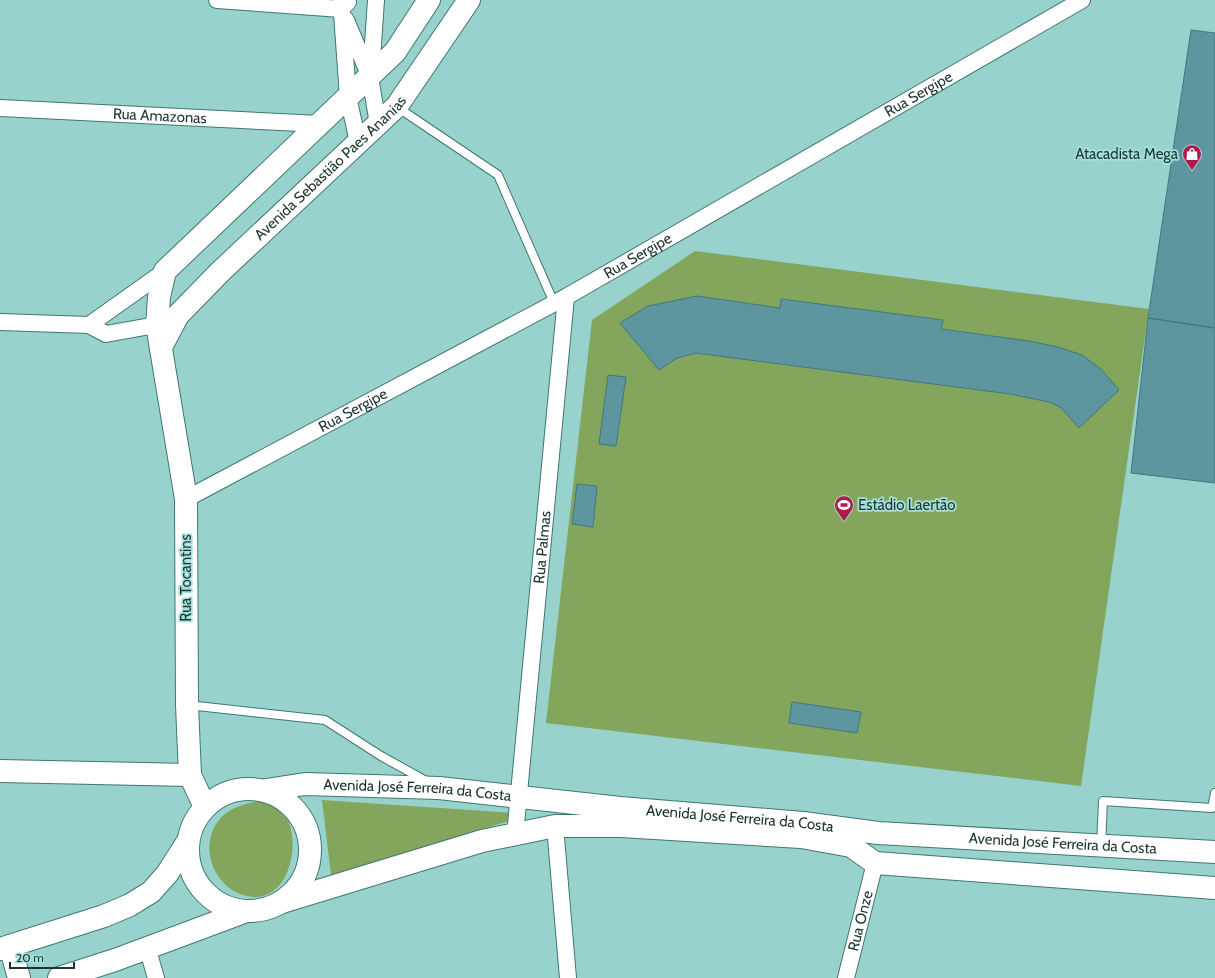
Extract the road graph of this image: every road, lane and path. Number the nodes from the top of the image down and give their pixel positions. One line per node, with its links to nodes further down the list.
1 (217, 0): 6 (street)
2 (376, 0): 7 (street)
3 (429, 0): 7 (main road)
4 (469, 0): 9 (main road, Avenida Sebastião Paes Ananias)
5 (1082, 0): 15 (street, Rua Sergipe)
6 (344, 3): 7 (street); 8 (street)
7 (370, 77): 8 (main road); 12 (street)
8 (348, 97): 11 (main road); 13 (street)
9 (397, 106): 12 (main road, Avenida Sebastião Paes Ananias); 15 (lane)
10 (0, 108): 11 (street, Rua Amazonas)
11 (320, 124): 14 (main road)
12 (378, 124): 13 (main road, Avenida Sebastião Paes Ananias)
13 (358, 142): 17 (main road, Avenida Sebastião Paes Ananias)
14 (165, 271): 17 (main road); 18 (street)
15 (560, 300): 19 (street, Rua Sergipe); 26 (street, Rua Palmas)
16 (0, 322): 18 (street)
17 (166, 323): 18 (street); 19 (main road, Rua Tocantins)
18 (89, 325)
19 (186, 499): 20 (main road, Rua Tocantins)
20 (187, 705): 22 (main road, Rua Tocantins); 23 (lane)
21 (0, 771): 22 (main road)
22 (190, 775): 27 (main road, Rua Tocantins)
23 (439, 788): 24 (main road, Avenida José Ferreira da Costa); 26 (main road, Avenida José Ferreira da Costa)
24 (266, 790): 27 (main road); 35 (main road)
25 (1215, 793): 31 (lane)
26 (519, 797): 29 (street, Rua Palmas); 31 (main road, Avenida José Ferreira da Costa)
27 (205, 807): 30 (main road)
28 (555, 826): 29 (main road, Avenida José Ferreira da Costa); 33 (main road, Avenida José Ferreira da Costa); 42 (street)
29 (515, 835): 35 (main road, Avenida José Ferreira da Costa)
30 (188, 841): 36 (main road); 38 (main road)
31 (1100, 846): 32 (main road, Avenida José Ferreira da Costa)
32 (1215, 852)
33 (875, 863): 34 (main road); 43 (street, Rua Onze)
34 (1215, 888)
35 (282, 902): 36 (main road)
36 (244, 912): 37 (main road)
37 (147, 947): 40 (main road); 41 (street)
38 (5, 948): 39 (main road)
39 (19, 978)
40 (59, 978)
41 (156, 978)
42 (568, 978)
43 (846, 978)

